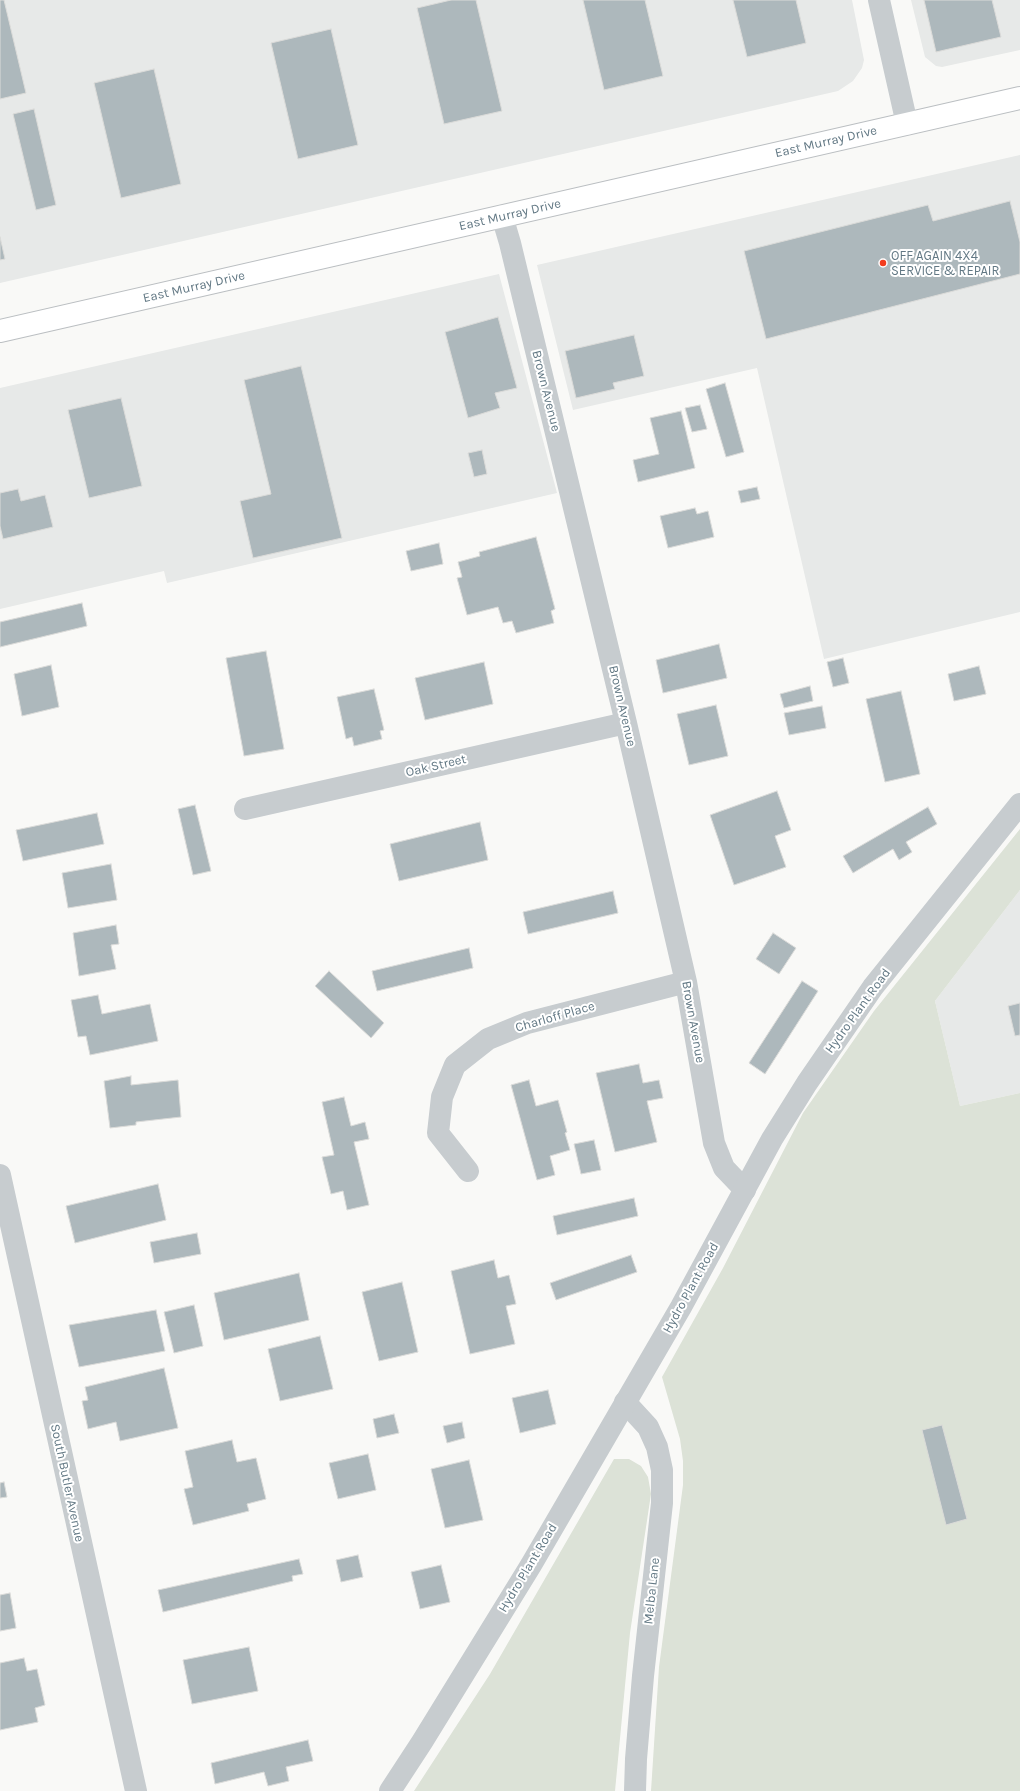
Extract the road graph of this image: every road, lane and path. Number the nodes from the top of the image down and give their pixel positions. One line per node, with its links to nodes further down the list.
1 (879, 0): 3 (street)
2 (1020, 98): 3 (highway, East Murray Drive)
3 (907, 124): 4 (highway, East Murray Drive)
4 (502, 216): 5 (highway, East Murray Drive); 6 (street, Brown Avenue)
5 (0, 331)
6 (626, 722): 8 (street, Oak Street); 9 (street, Brown Avenue)
7 (1020, 804): 12 (street, Hydro Plant Road)
8 (245, 809)
9 (686, 982): 10 (street, Charloff Place); 12 (street, Brown Avenue)
10 (468, 1170)
11 (0, 1175): 14 (street, South Butler Avenue)
12 (745, 1190): 13 (street, Hydro Plant Road)
13 (625, 1402): 15 (street, Hydro Plant Road); 16 (street, Melba Lane)
14 (136, 1791)
15 (390, 1791)
16 (635, 1791)

